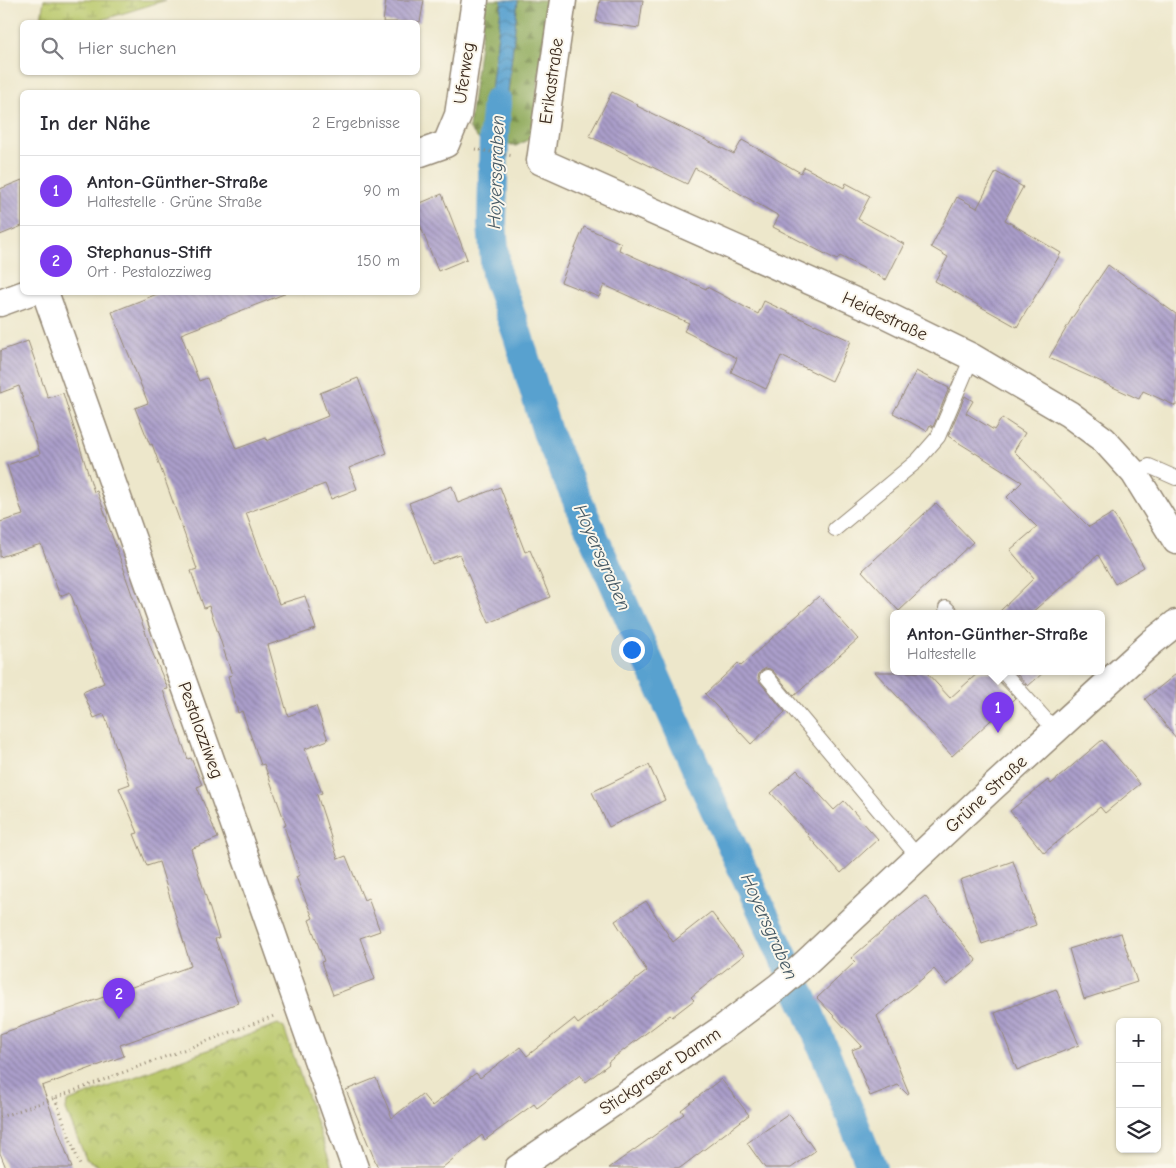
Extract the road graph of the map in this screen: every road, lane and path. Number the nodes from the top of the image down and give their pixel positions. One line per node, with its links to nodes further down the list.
1 (475, 0): 4 (street, Uferweg)
2 (563, 0): 6 (street, Erikastraße)
3 (474, 149): 5 (path)
4 (420, 153)
5 (512, 156)
6 (540, 161): 10 (street, Heidestraße)
7 (21, 295): 9 (street)
8 (46, 295): 21 (street, Pestalozziweg)
9 (0, 302)
10 (972, 357): 11 (street, Heidestraße); 13 (lane)
11 (1134, 473): 12 (lane); 14 (street, Heidestraße)
12 (1176, 478)
13 (835, 529)
14 (1176, 541)
15 (1176, 624): 18 (street, Grüne Straße)
16 (1006, 675): 18 (lane)
17 (767, 677): 19 (lane)
18 (1055, 730): 19 (street, Grüne Straße)
19 (918, 857): 20 (street, Grüne Straße)
20 (800, 969): 26 (street, Stickgraser Damm)
21 (299, 1007): 22 (path); 25 (street, Pestalozziweg)
22 (55, 1098): 23 (path); 24 (path)
23 (0, 1117)
24 (81, 1168)
25 (355, 1168)
26 (518, 1168)

